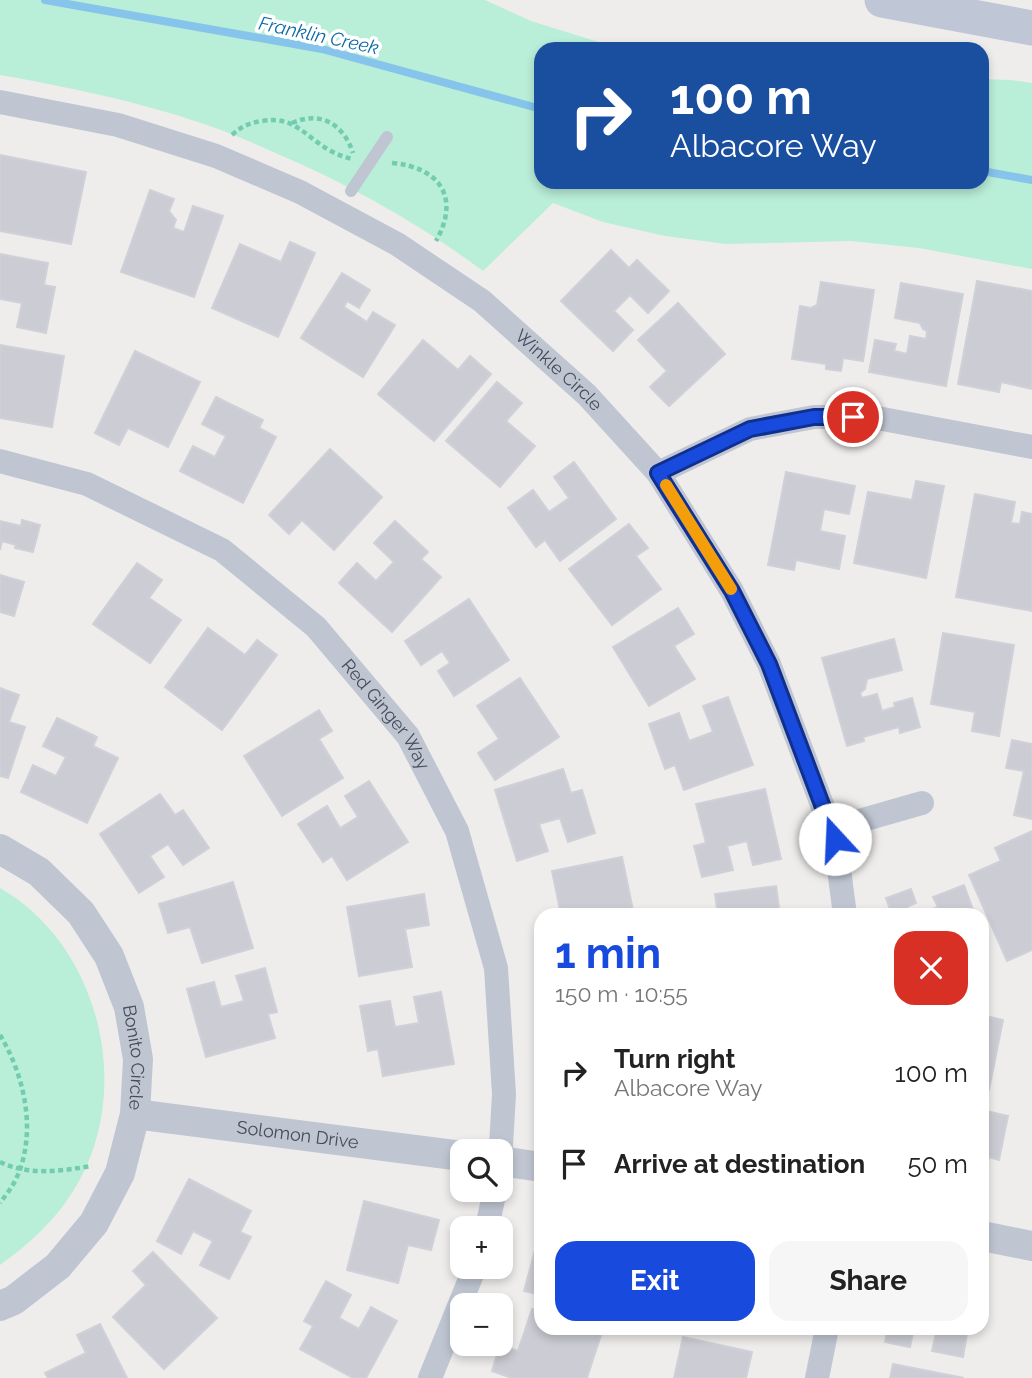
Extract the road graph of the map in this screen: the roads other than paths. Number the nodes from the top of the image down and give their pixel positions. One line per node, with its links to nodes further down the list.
1 (882, 0): 2 (main road)
2 (1032, 29)
3 (0, 102): 8 (street, Winkle Circle)
4 (387, 137): 5 (lane)
5 (351, 191)
6 (1032, 447): 8 (street)
7 (0, 461): 14 (street, Red Ginger Way)
8 (658, 473): 10 (street, Winkle Circle)
9 (922, 803): 10 (street)
10 (831, 829): 12 (street, Winkle Circle)
11 (0, 849): 13 (street, Bonito Circle)
12 (844, 908)
13 (135, 1114): 15 (street, Solomon Drive); 21 (street, Bonito Circle)
14 (502, 1139)
15 (450, 1154)
16 (513, 1164): 17 (street)
17 (534, 1166)
18 (989, 1238): 19 (street)
19 (1032, 1247)
20 (470, 1279): 23 (street)
21 (0, 1306)
22 (826, 1335): 24 (street)
23 (430, 1378)
24 (817, 1378)

